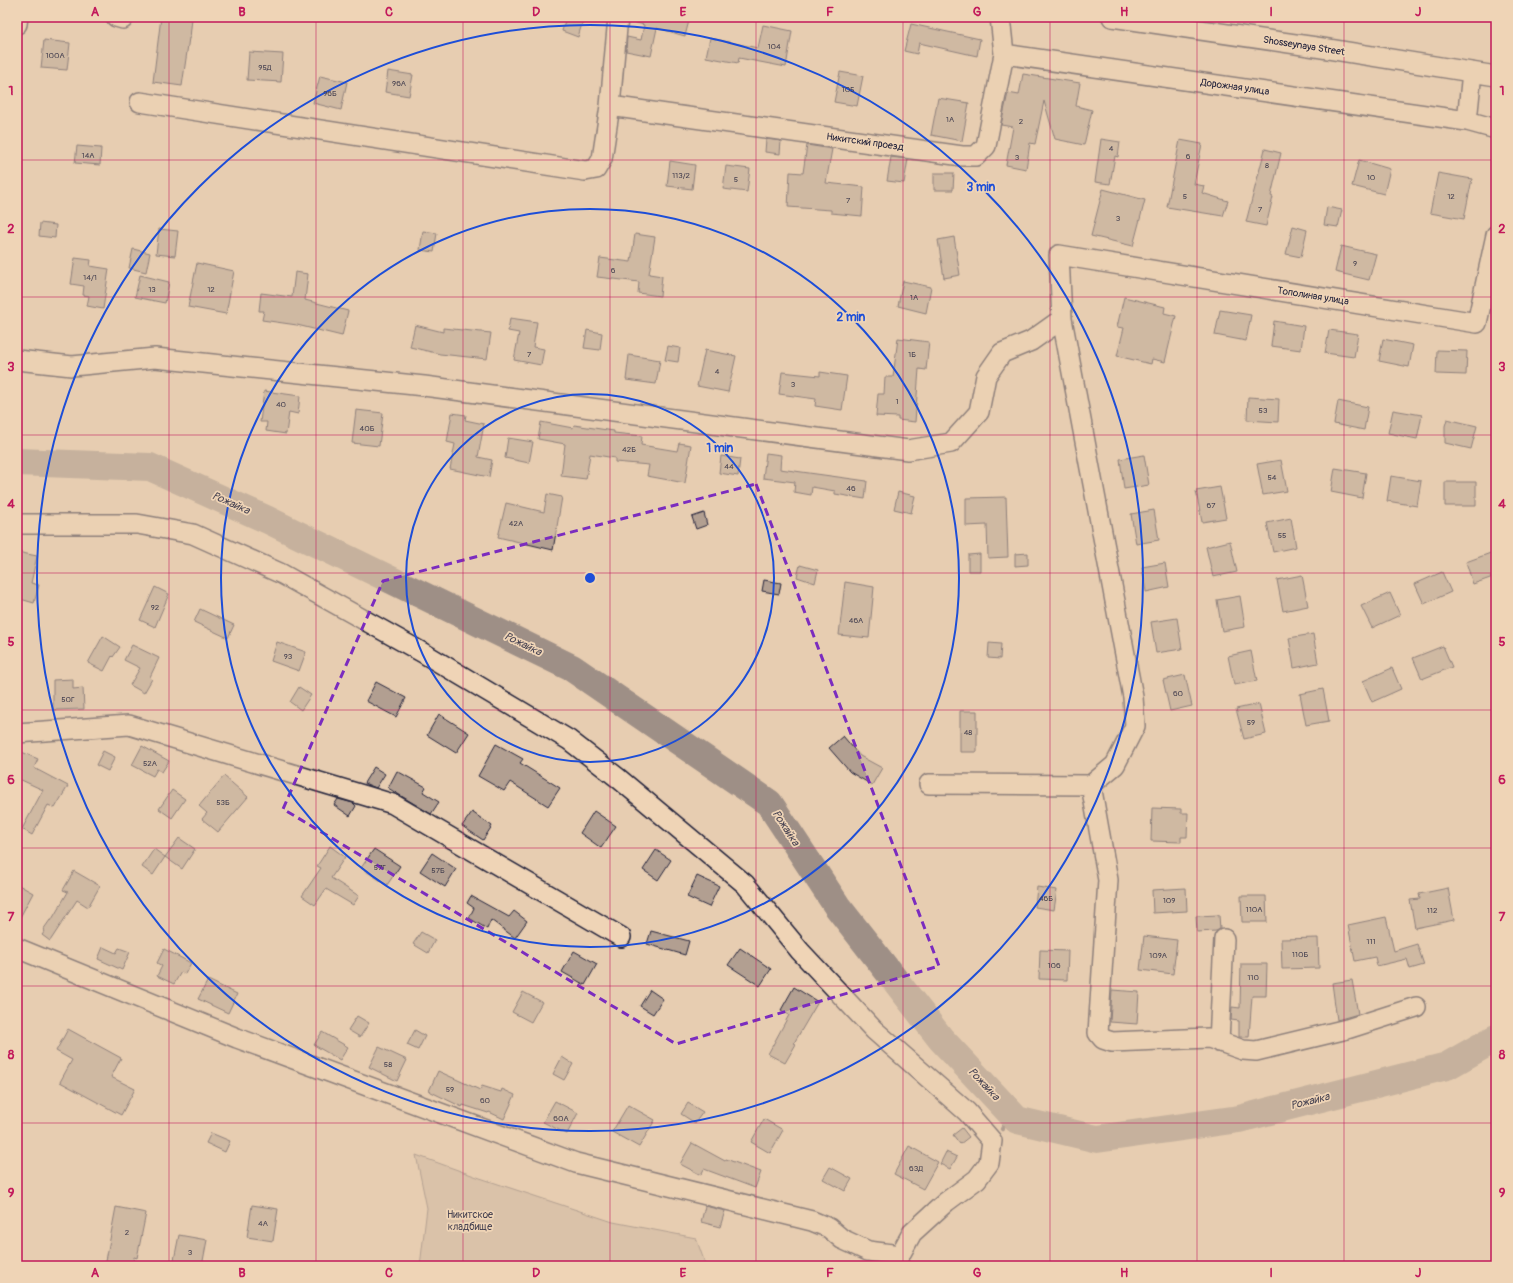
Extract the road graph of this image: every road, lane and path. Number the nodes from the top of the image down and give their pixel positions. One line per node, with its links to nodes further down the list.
1 (18, 17): 5 (street)
2 (618, 17): 10 (street)
3 (1000, 17): 6 (street, Никитский проезд)
4 (1112, 17): 7 (street, Shosseynaya Street)
5 (17, 24)
6 (1004, 54): 10 (street, Никитский проезд); 11 (street, Дорожная улица)
7 (1472, 72): 8 (street, Shosseynaya Street); 11 (street)
8 (1496, 76)
9 (140, 102): 10 (street)
10 (610, 106)
11 (1467, 121): 12 (street)
12 (1496, 129)
13 (1496, 235): 14 (street, Тополиная улица)
14 (1062, 319): 15 (street); 19 (street)
15 (17, 360)
16 (17, 524): 22 (street)
17 (17, 733): 20 (street)
18 (929, 784): 19 (street)
19 (1091, 785): 24 (street)
20 (621, 937)
21 (1224, 939): 24 (street)
22 (17, 948)
23 (1416, 1007): 24 (street)
24 (1219, 1042)

